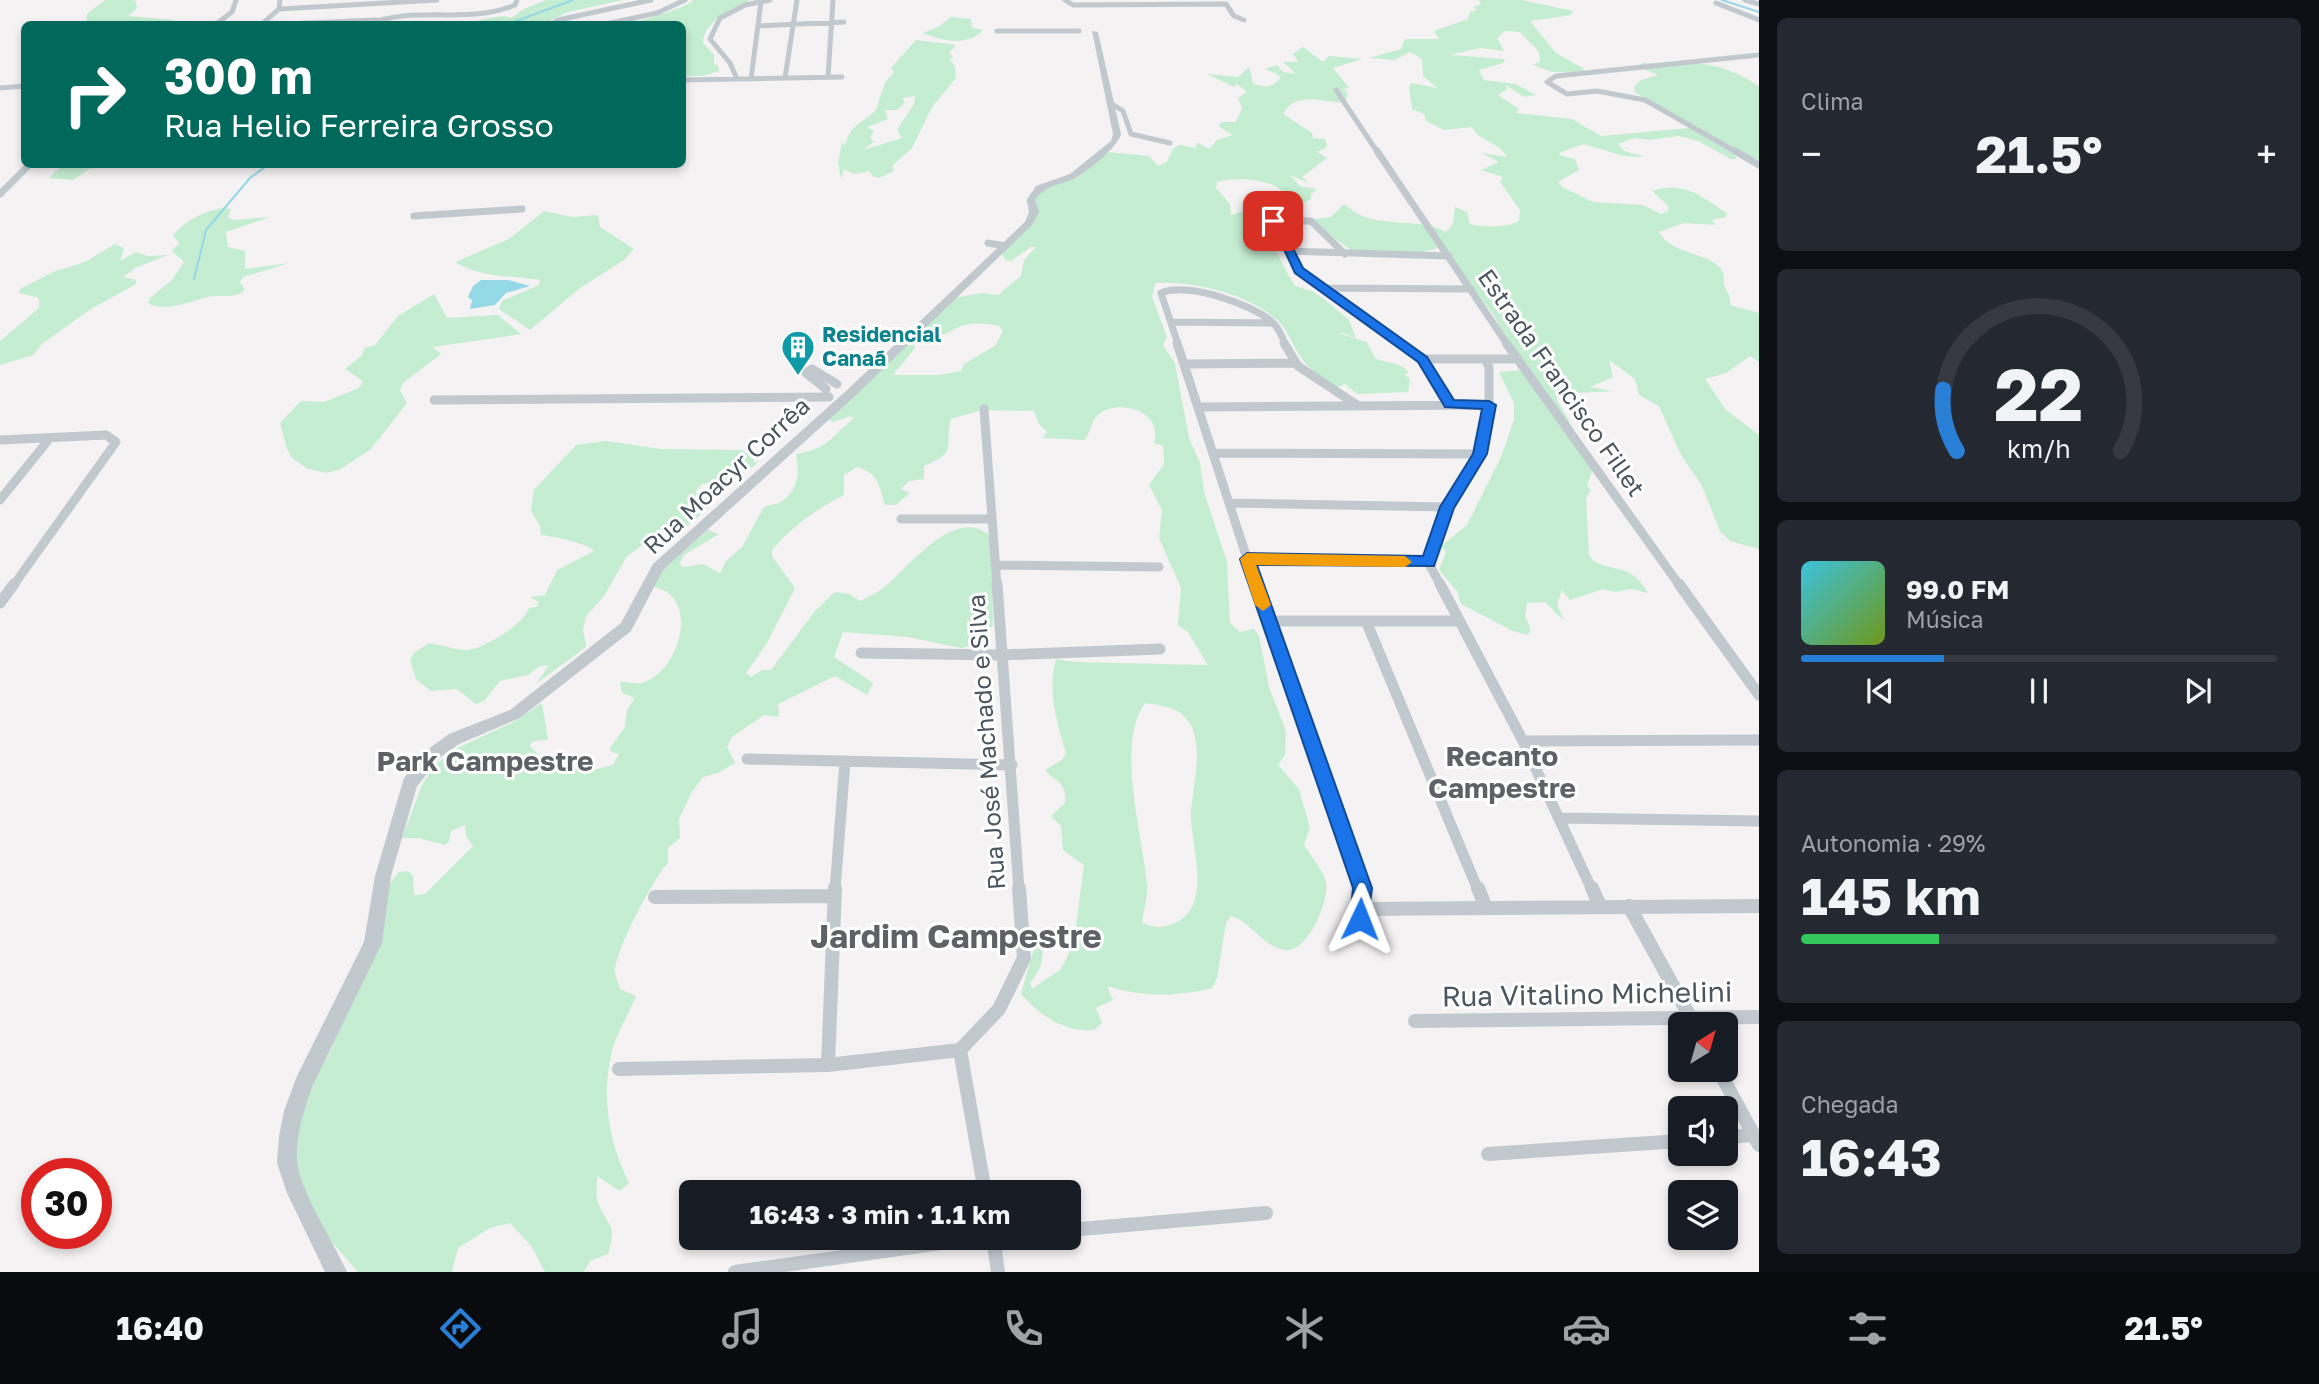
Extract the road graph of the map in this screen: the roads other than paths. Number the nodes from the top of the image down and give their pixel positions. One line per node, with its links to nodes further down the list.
1 (236, 0): 23 (street)
2 (280, 0): 17 (street)
3 (427, 0): 4 (street); 17 (street); 18 (street)
4 (437, 0)
5 (517, 0): 18 (street)
6 (651, 0): 13 (street)
7 (685, 0): 19 (street)
8 (770, 0): 15 (street)
9 (797, 0): 32 (street)
10 (833, 0): 30 (street)
11 (1065, 0): 21 (street)
12 (1745, 0): 16 (street)
13 (631, 2): 26 (street)
14 (1716, 3): 22 (street)
15 (761, 4): 31 (street); 37 (street)
16 (1759, 4)
17 (279, 9): 24 (street)
18 (423, 13): 20 (street)
19 (641, 19): 27 (street); 28 (street)
20 (377, 20): 25 (street)
21 (1244, 20)
22 (1759, 20)
23 (220, 21)
24 (265, 21)
25 (355, 21)
26 (556, 21)
27 (627, 21)
28 (635, 21)
29 (844, 22): 30 (street)
30 (830, 23): 32 (street); 38 (street)
31 (758, 26): 32 (street); 36 (street)
32 (793, 26): 40 (street)
33 (997, 31): 34 (street)
34 (1086, 31): 47 (street, Rua Moacyr Corrêa)
35 (1759, 55): 49 (street)
36 (753, 63): 37 (street); 42 (street)
37 (731, 64): 41 (street)
38 (828, 77): 39 (street); 40 (street)
39 (842, 77)
40 (785, 78): 42 (street)
41 (737, 79): 42 (street); 43 (street)
42 (751, 79)
43 (686, 80)
44 (21, 86): 45 (street)
45 (0, 88)
46 (1336, 90): 58 (street, Estrada Francisco Fillet)
47 (1111, 103): 48 (street); 55 (street, Rua Moacyr Corrêa)
48 (1170, 143)
49 (1759, 165)
50 (26, 168): 51 (street)
51 (0, 194)
52 (522, 209): 53 (street)
53 (414, 216)
54 (988, 243): 55 (street)
55 (1005, 246): 71 (street, Rua Moacyr Corrêa)
56 (1287, 251): 57 (street); 57 (street); 59 (street)
57 (1345, 254): 58 (street)
58 (1449, 256): 60 (street, Estrada Francisco Fillet)
59 (1324, 288): 60 (street); 65 (street)
60 (1471, 289): 67 (street, Estrada Francisco Fillet)
61 (1225, 301): 62 (street); 63 (street); 64 (street)
62 (1171, 322): 63 (street); 69 (street)
63 (1229, 323): 64 (street)
64 (1273, 323): 68 (street)
65 (1423, 359): 66 (street); 74 (street)
66 (1485, 359): 67 (street); 76 (street)
67 (1517, 359): 99 (street, Estrada Francisco Fillet)
68 (1295, 363): 69 (street); 75 (street)
69 (1185, 364): 77 (street)
70 (837, 384): 71 (street); 72 (street); 72 (street)
71 (855, 390): 72 (street, Rua Moacyr Corrêa)
72 (832, 396): 73 (street); 131 (street, Rua Moacyr Corrêa)
73 (434, 400)
74 (1450, 404): 75 (street); 76 (street)
75 (1357, 405): 77 (street)
76 (1489, 405): 82 (street)
77 (1199, 407): 81 (street)
78 (984, 409): 87 (street, Rua José Machado e Silva)
79 (50, 438): 80 (street); 83 (street); 92 (street)
80 (0, 439)
81 (1214, 453): 82 (street); 84 (street)
82 (1480, 454): 85 (street)
83 (0, 500)
84 (1230, 503): 85 (street); 88 (street)
85 (1447, 507): 89 (street)
86 (901, 519): 87 (street)
87 (992, 519): 90 (street, Rua José Machado e Silva)
88 (1247, 559): 89 (street); 93 (street)
89 (1428, 562): 95 (street)
90 (995, 565): 91 (street); 98 (street, Rua José Machado e Silva)
91 (1159, 567)
92 (0, 603)
93 (1268, 621): 94 (street); 112 (street)
94 (1366, 621): 95 (street); 112 (street)
95 (1459, 621): 101 (street)
96 (1160, 649): 98 (street)
97 (861, 653): 98 (street)
98 (1001, 655): 104 (street, Rua José Machado e Silva)
99 (1759, 695)
100 (1759, 740): 101 (street)
101 (1523, 741): 105 (street)
102 (747, 759): 103 (street)
103 (845, 761): 104 (street); 107 (street)
104 (1012, 765): 118 (street, Rua José Machado e Silva)
105 (1560, 818): 106 (street); 109 (street)
106 (1759, 821)
107 (834, 896): 108 (street); 119 (street)
108 (655, 897)
109 (1600, 906): 110 (street); 112 (street)
110 (1629, 906): 111 (street); 113 (street)
111 (1759, 906)
112 (1486, 908)
113 (1687, 1012)
114 (1759, 1017): 115 (street, Rua Vitalino Michelini)
115 (1738, 1018)
116 (1668, 1020): 117 (street, Rua Vitalino Michelini)
117 (1415, 1021)
118 (960, 1050): 119 (street); 126 (street)
119 (828, 1065): 120 (street)
120 (619, 1069)
121 (1725, 1082): 123 (street)
122 (1738, 1138): 123 (street)
123 (1756, 1140)
124 (1668, 1141): 125 (street)
125 (1488, 1154)
126 (983, 1180)
127 (1266, 1213): 128 (street)
128 (1081, 1229)
129 (892, 1250): 132 (street)
130 (995, 1250): 133 (street)
131 (336, 1272)
132 (735, 1272)
133 (999, 1272)

